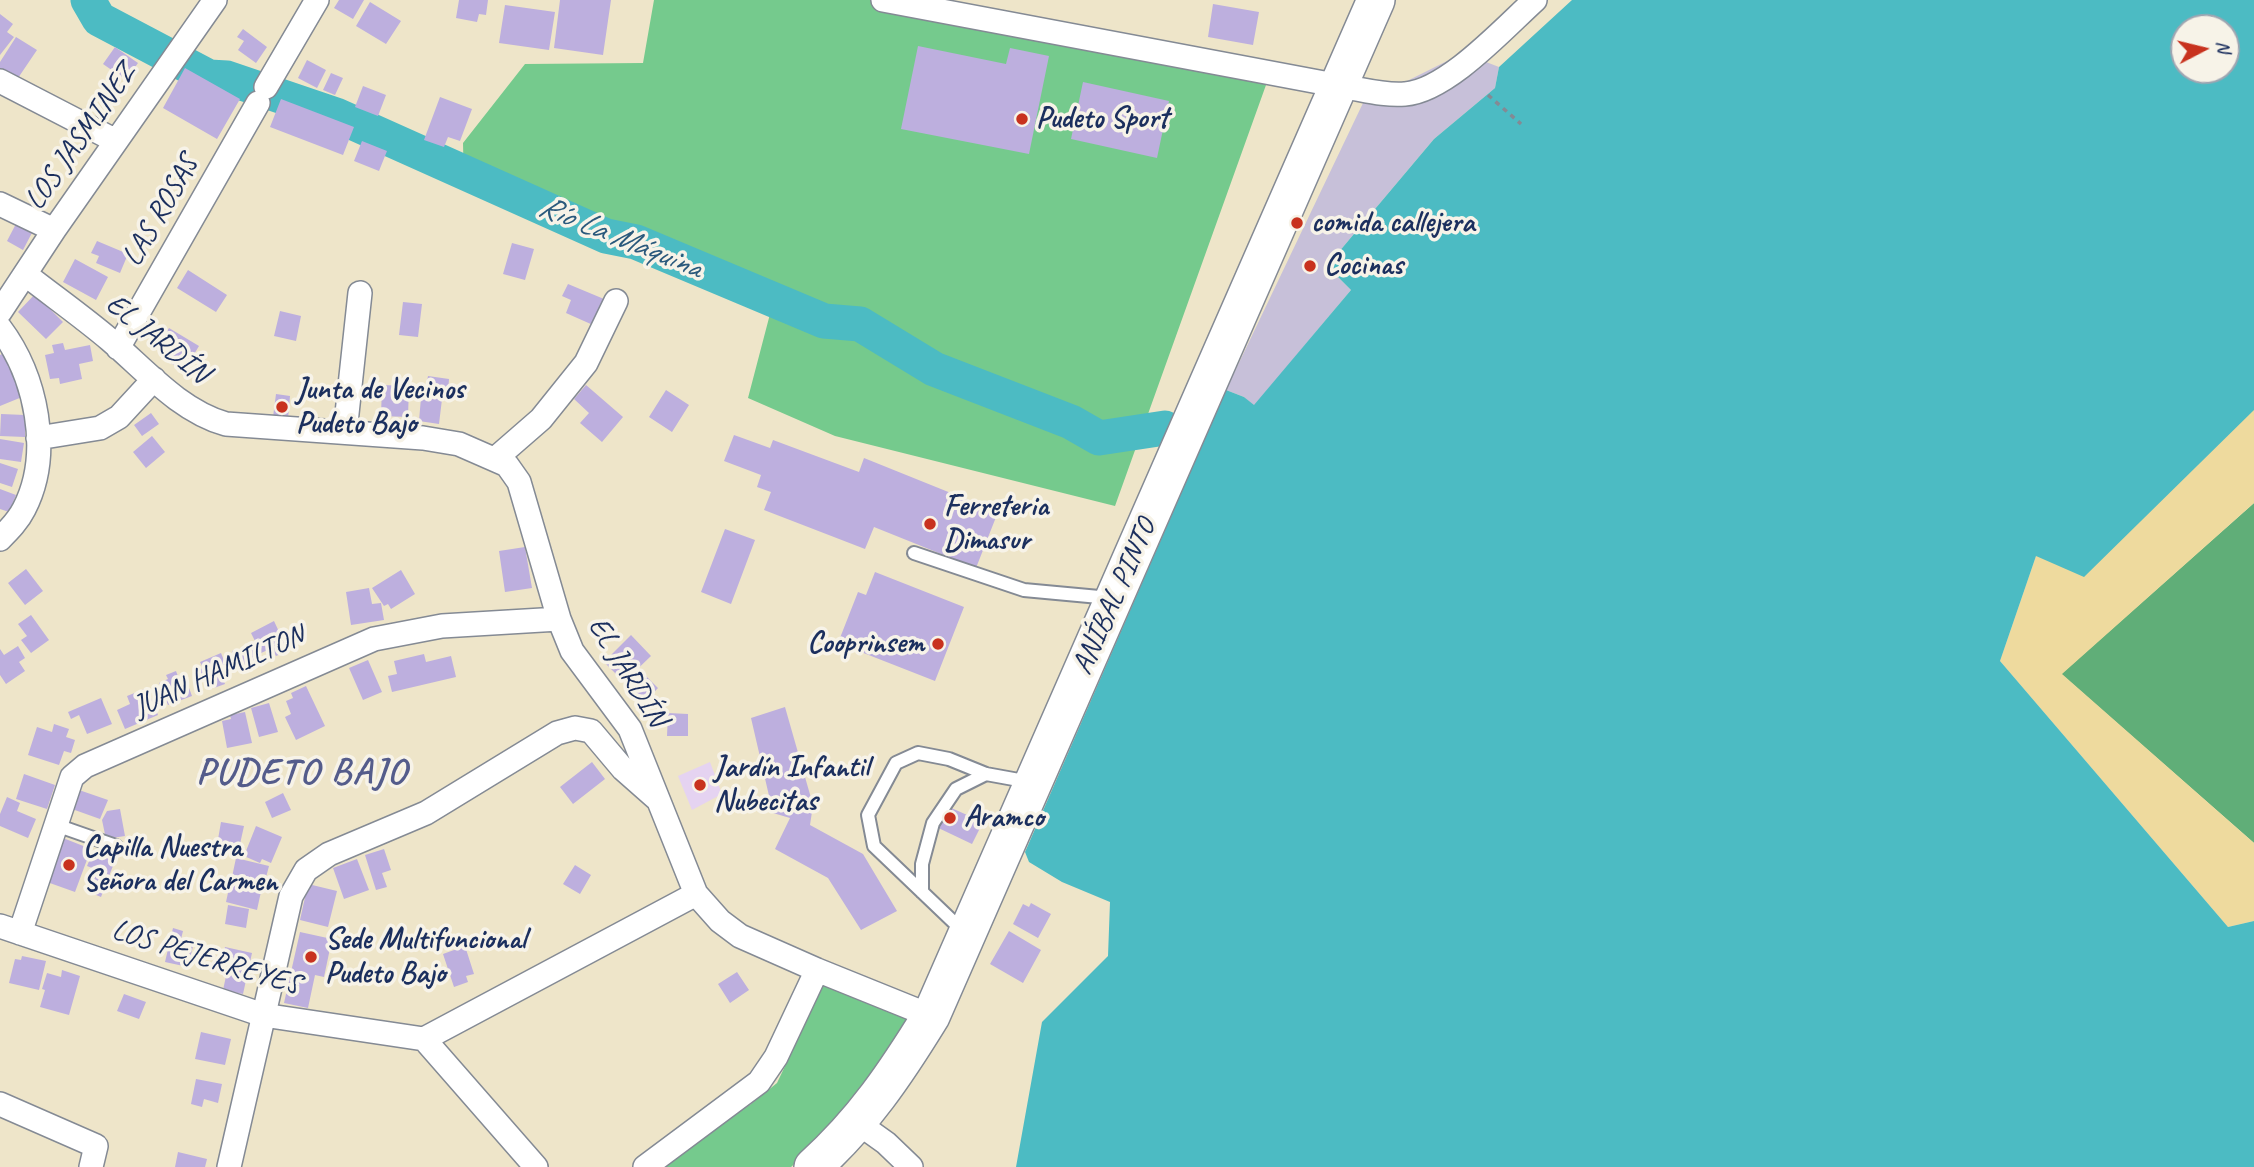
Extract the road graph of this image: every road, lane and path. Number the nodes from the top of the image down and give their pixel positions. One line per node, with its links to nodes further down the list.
1 (215, 0): 10 (street, LOS JASMINEZ)
2 (317, 0): 18 (street, LAS ROSAS)
3 (883, 0): 7 (street)
4 (1376, 0): 7 (main road, ANÍBAL PINTO)
5 (1535, 0): 7 (street)
6 (0, 81): 10 (street)
7 (1340, 86): 25 (main road, ANÍBAL PINTO)
8 (1488, 95): 9 (path)
9 (1521, 124)
10 (116, 141): 12 (street, LOS JASMINEZ)
11 (0, 204): 12 (street)
12 (54, 230): 13 (street, LOS JASMINEZ)
13 (25, 274): 16 (street, LOS JASMINEZ); 18 (street, EL JARDÍN)
14 (360, 293): 20 (street)
15 (616, 301): 22 (street)
16 (0, 312)
17 (0, 328): 21 (street)
18 (118, 348): 19 (street, EL JARDÍN)
19 (154, 379): 20 (street, EL JARDÍN); 21 (street)
20 (345, 432): 22 (street, EL JARDÍN)
21 (38, 438): 23 (street)
22 (495, 459): 26 (street, EL JARDÍN)
23 (0, 539)
24 (914, 552): 25 (lane)
25 (1115, 598): 28 (main road, ANÍBAL PINTO)
26 (559, 619): 29 (street, EL JARDÍN); 30 (street, JUAN HAMILTON)
27 (986, 774): 28 (lane); 32 (lane); 32 (lane)
28 (1034, 783): 35 (main road, ANÍBAL PINTO)
29 (660, 803): 33 (street, EL JARDÍN); 37 (street)
30 (56, 824): 31 (lane); 34 (street, JUAN HAMILTON)
31 (116, 846)
32 (922, 892): 35 (lane)
33 (696, 894): 36 (street, EL JARDÍN); 39 (street)
34 (10, 930): 37 (street, LOS PEJERREYES)
35 (967, 935): 38 (main road, ANÍBAL PINTO)
36 (817, 970): 38 (street, EL JARDÍN); 45 (street)
37 (262, 1014): 39 (street, LOS PEJERREYES); 43 (street)
38 (931, 1016): 41 (main road, ANÍBAL PINTO)
39 (424, 1039): 44 (street)
40 (0, 1104): 42 (street)
41 (858, 1123): 46 (main road, ANÍBAL PINTO); 47 (street)
42 (94, 1157)
43 (229, 1167)
44 (536, 1167)
45 (645, 1167)
46 (813, 1167)
47 (911, 1167)

